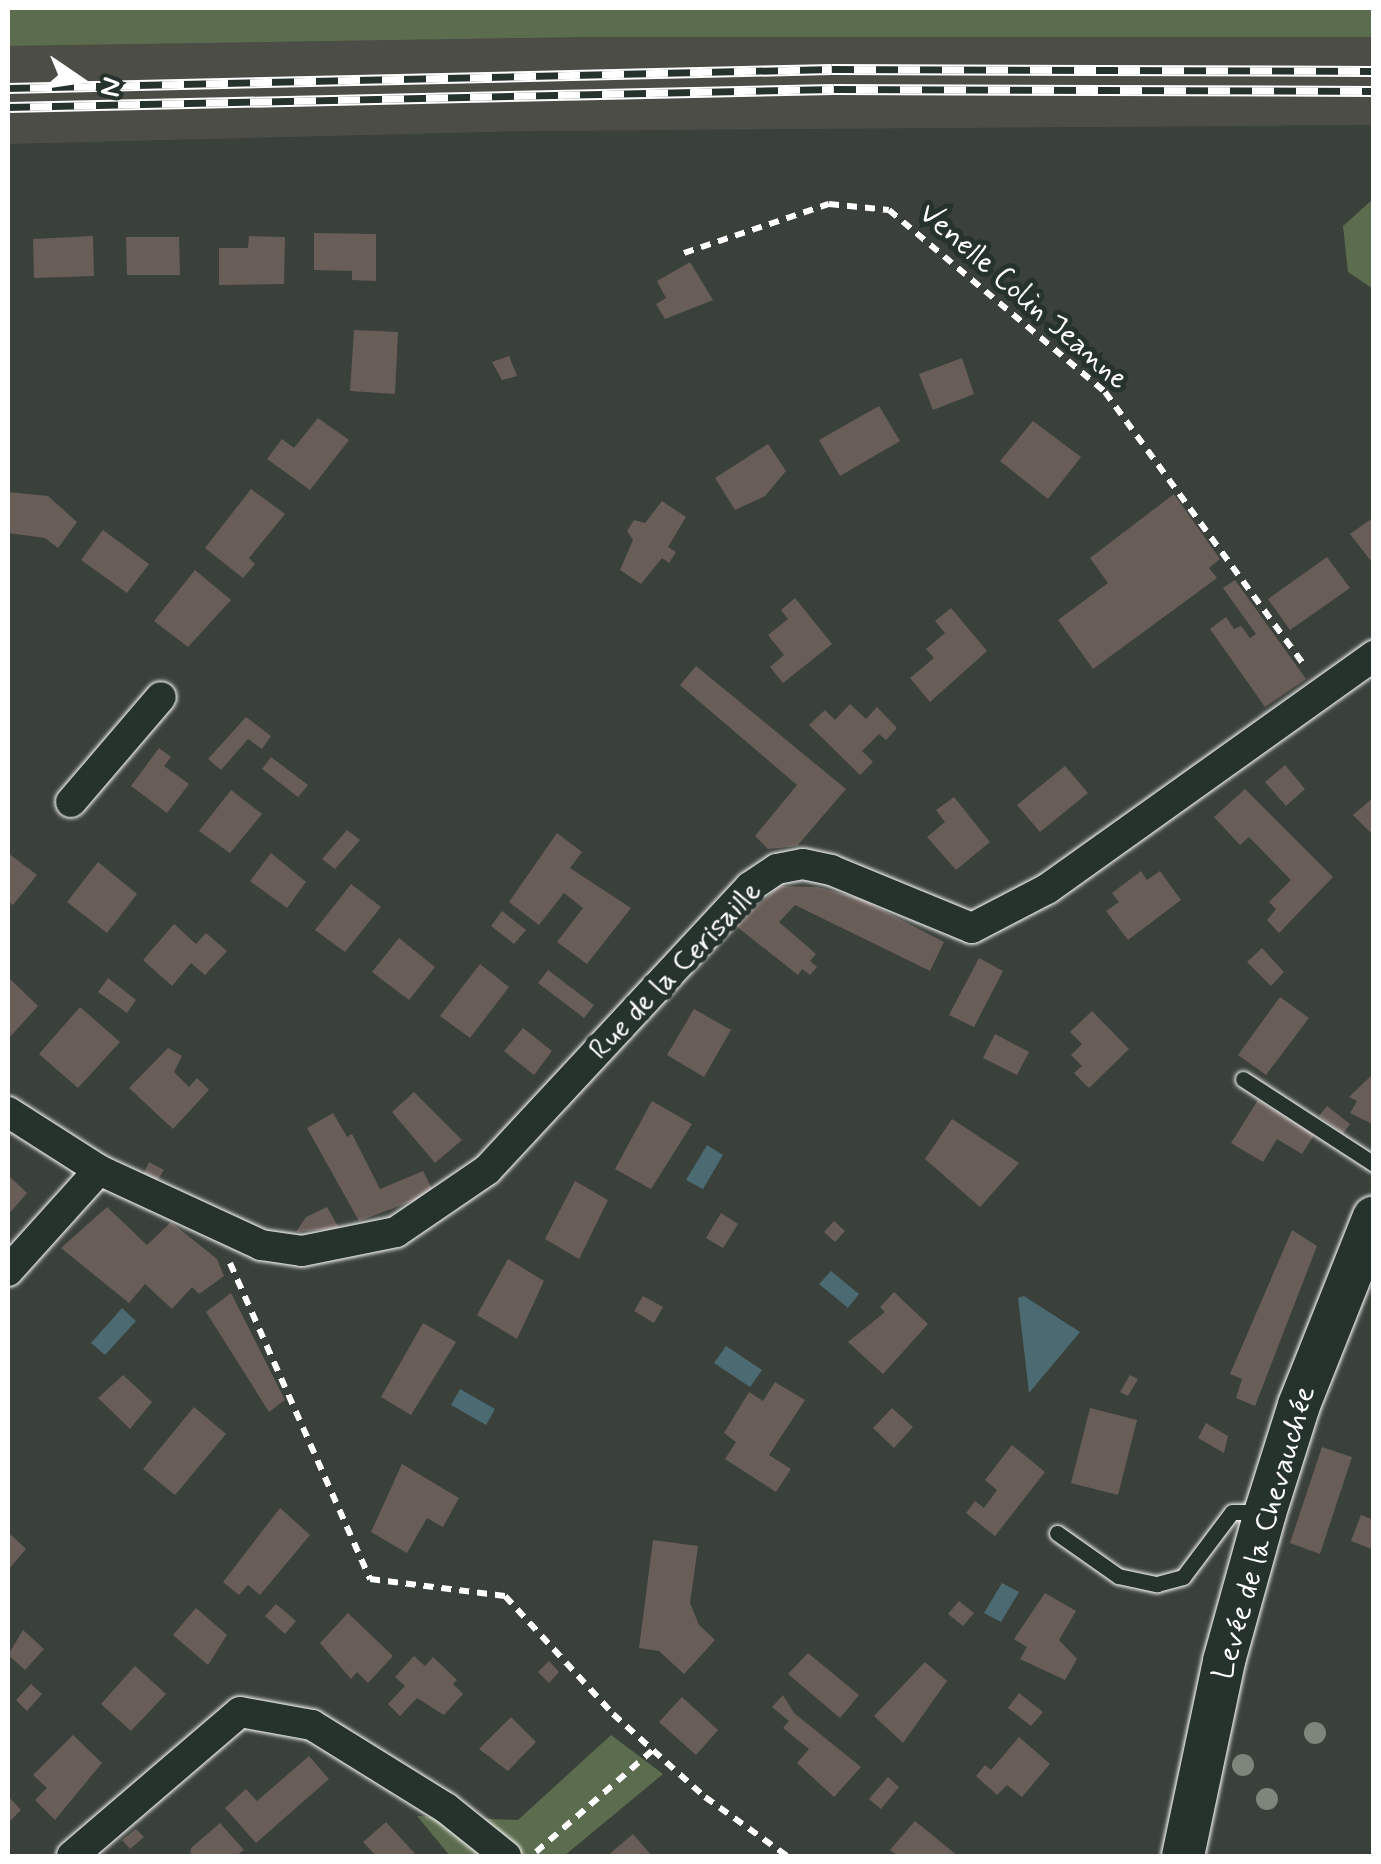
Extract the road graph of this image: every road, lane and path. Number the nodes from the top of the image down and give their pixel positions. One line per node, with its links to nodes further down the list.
1 (684, 254): 3 (path, Venelle Colin Jeanne)
2 (1374, 656): 3 (street, Rue de la Cerisaille)
3 (1322, 690): 11 (street, Rue de la Cerisaille)
4 (161, 697): 5 (street)
5 (71, 802)
6 (1243, 1079): 8 (lane)
7 (8, 1112): 9 (street, Rue de la Cerisaille)
8 (1374, 1164)
9 (99, 1170): 11 (street, Rue de la Cerisaille); 12 (street)
10 (1374, 1217): 13 (street, Levée de la Chevauchée)
11 (216, 1230): 15 (path)
12 (8, 1270)
13 (1265, 1513): 14 (lane); 20 (street, Levée de la Chevauchée)
14 (1057, 1532)
15 (653, 1750): 18 (path); 19 (path)
16 (72, 1856): 17 (street)
17 (506, 1856)
18 (531, 1856)
19 (787, 1856)
20 (1183, 1856)

